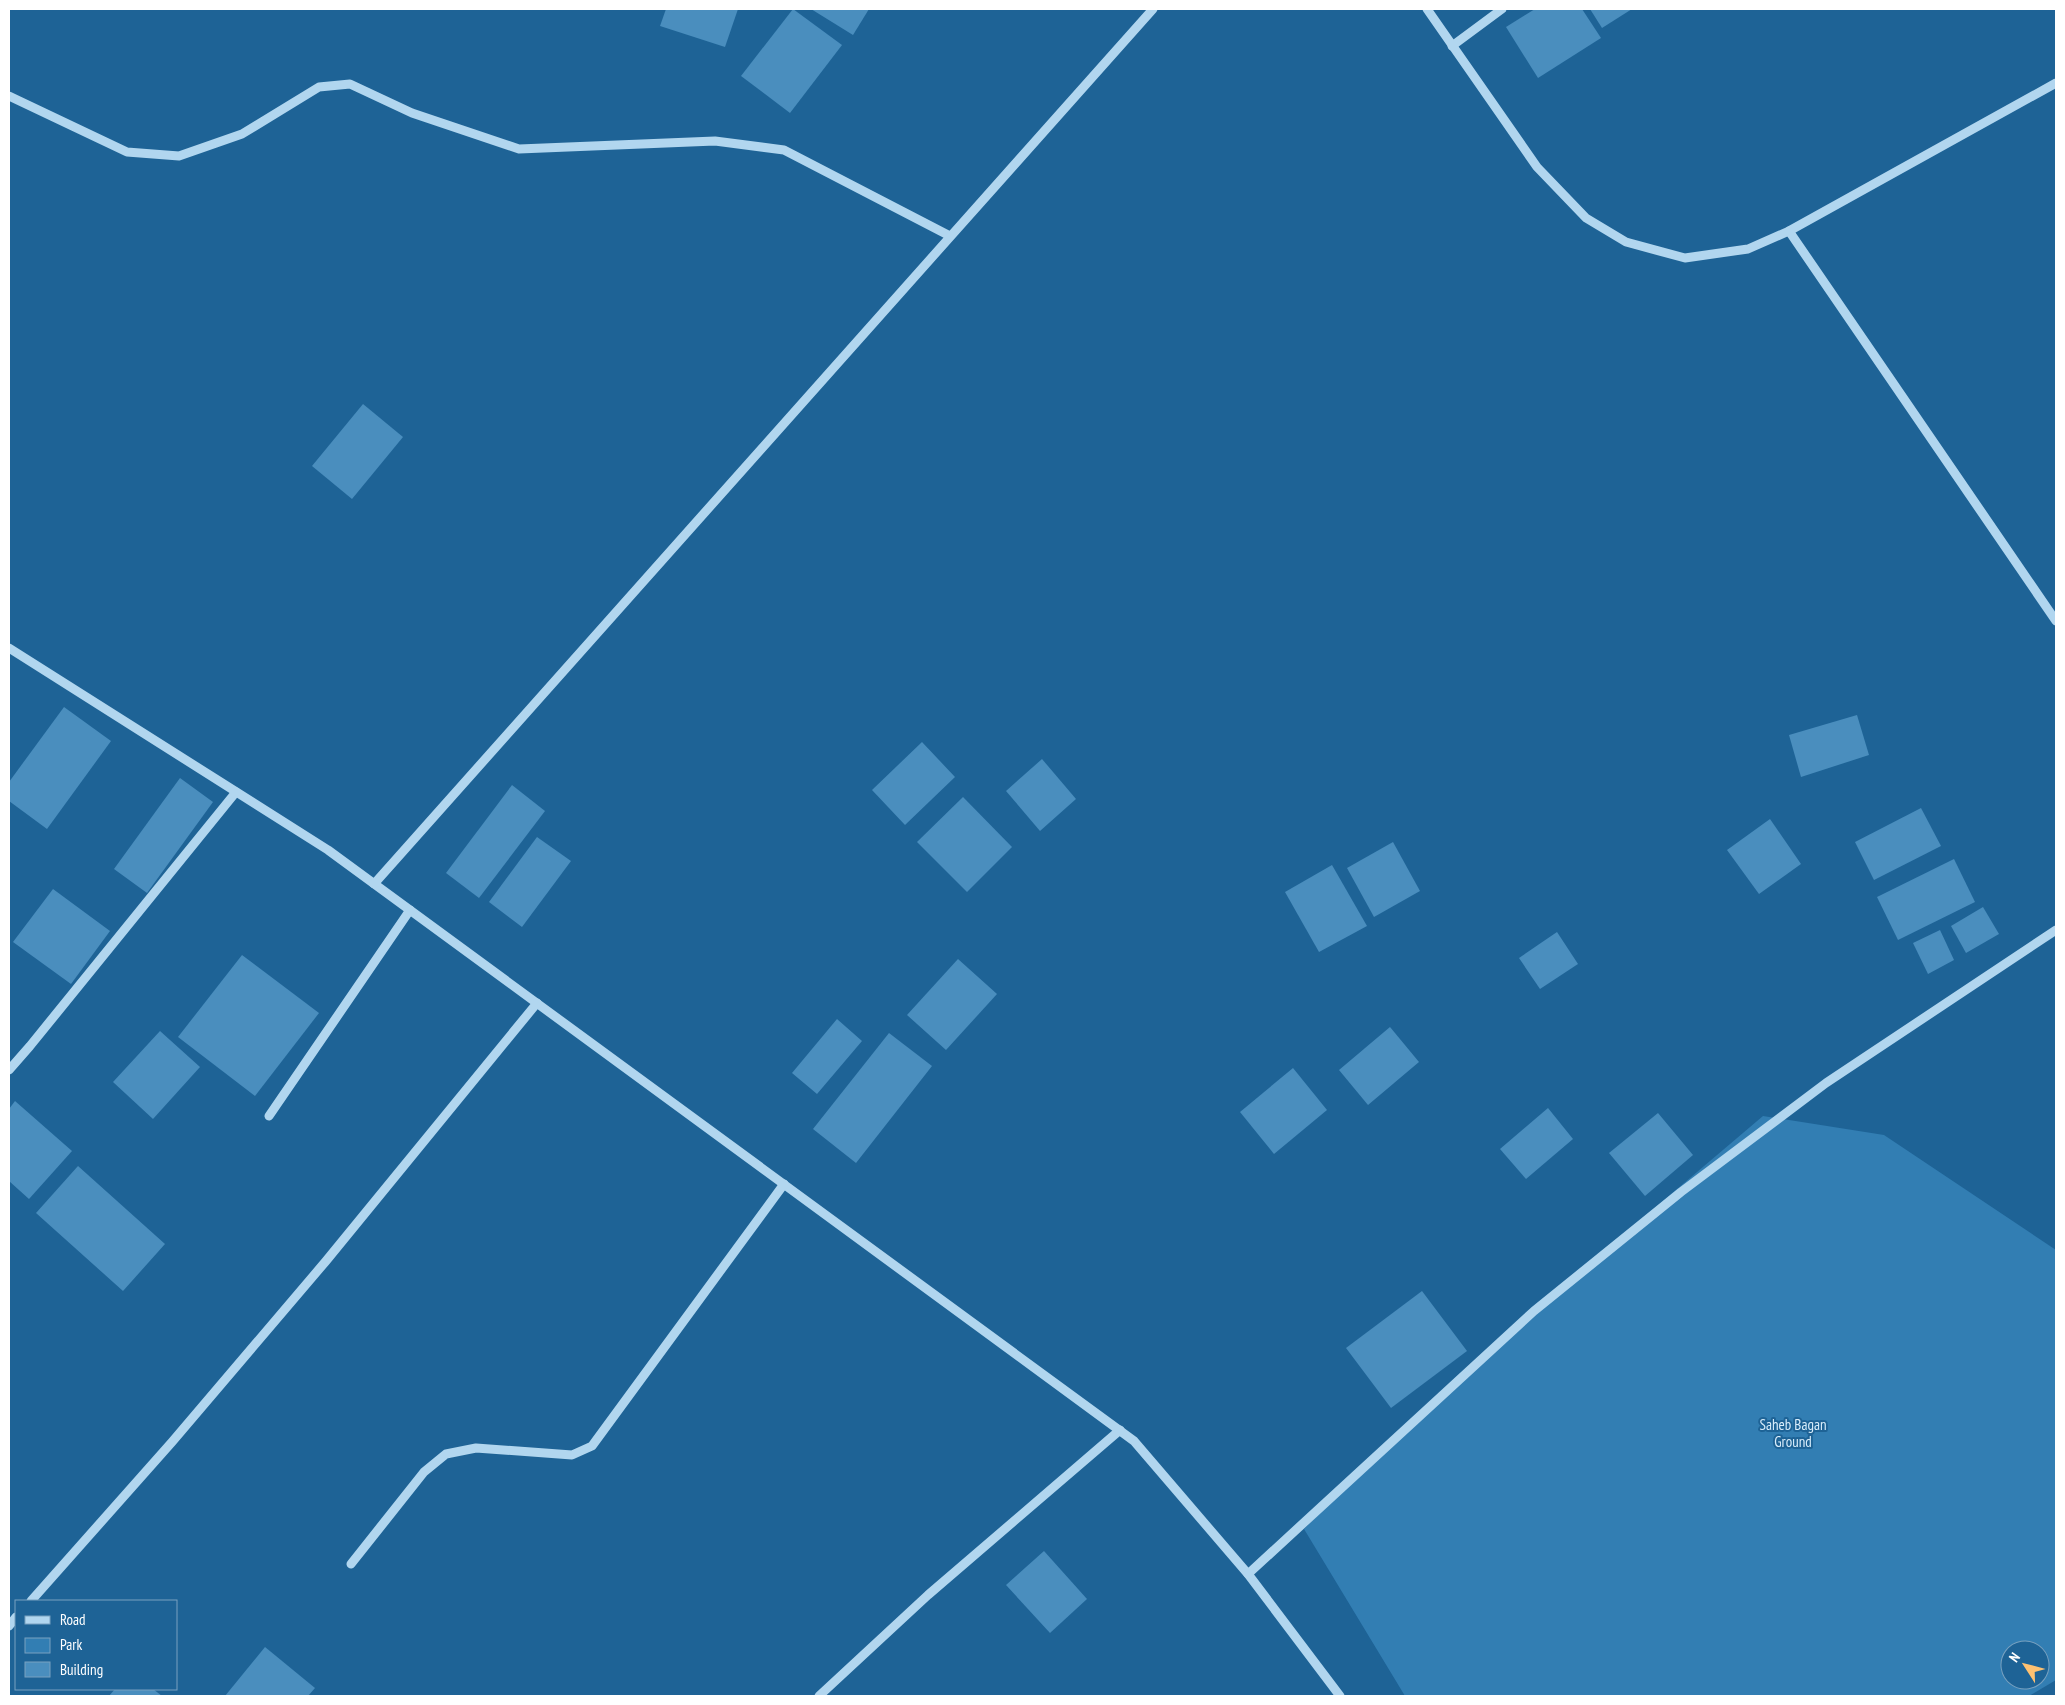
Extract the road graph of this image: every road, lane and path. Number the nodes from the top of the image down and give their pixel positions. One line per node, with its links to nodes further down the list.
1 (1153, 9): 8 (street)
2 (1427, 9): 4 (street)
3 (1502, 9): 4 (street)
4 (1452, 46): 7 (street)
5 (2056, 83): 7 (street)
6 (9, 96): 8 (street)
7 (1790, 231): 9 (street)
8 (950, 236): 12 (street)
9 (2056, 621)
10 (9, 648): 11 (street)
11 (236, 792): 12 (street); 16 (street)
12 (374, 884): 13 (street)
13 (410, 910): 15 (street); 17 (street)
14 (2056, 930): 21 (street)
15 (537, 1003): 18 (street); 22 (street)
16 (9, 1070)
17 (269, 1116)
18 (784, 1184): 19 (street); 20 (street)
19 (1120, 1430): 21 (street); 23 (street)
20 (351, 1564)
21 (1248, 1574): 24 (street)
22 (31, 1600)
23 (819, 1696)
24 (1340, 1696)

